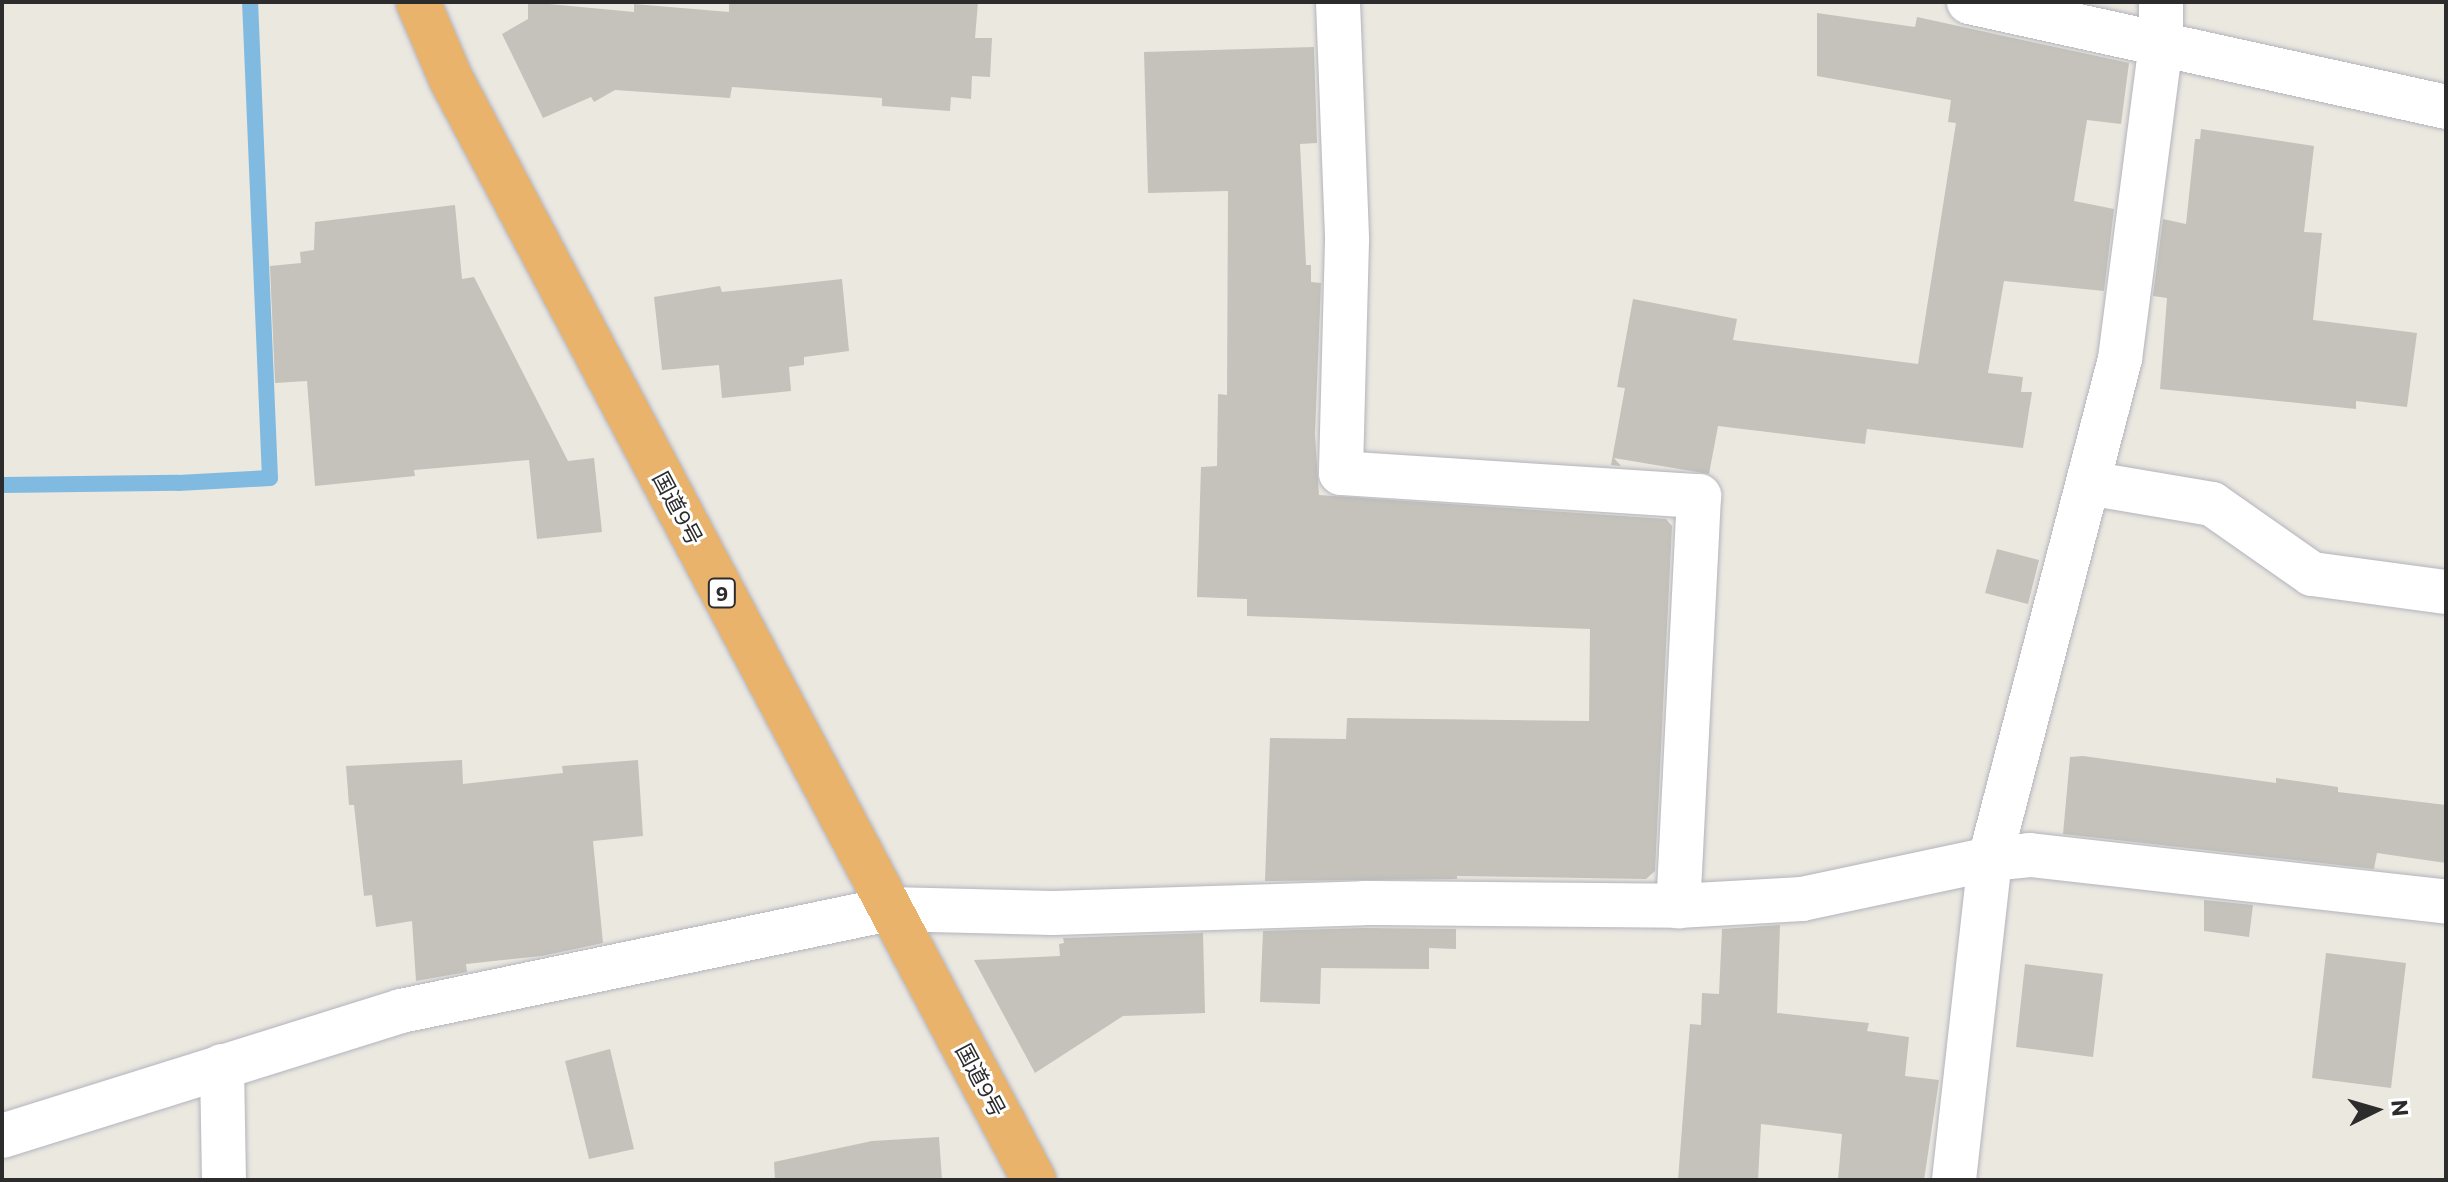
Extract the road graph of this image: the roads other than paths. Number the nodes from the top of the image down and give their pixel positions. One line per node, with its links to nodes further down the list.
1 (418, 2): 11 (highway, 国道9号 / 9)
2 (1338, 2): 10 (street)
3 (1969, 2): 4 (street)
4 (2161, 22): 5 (street); 6 (street)
5 (2446, 107)
6 (2088, 483): 7 (street); 8 (street)
7 (2446, 592)
8 (1990, 859): 9 (street); 10 (street); 16 (street)
9 (2446, 902)
10 (1678, 906): 11 (street)
11 (889, 909): 12 (street); 15 (highway, 国道9号 / 9)
12 (222, 1066): 13 (street); 14 (street)
13 (2, 1136)
14 (224, 1180)
15 (1034, 1180)
16 (1954, 1180)

